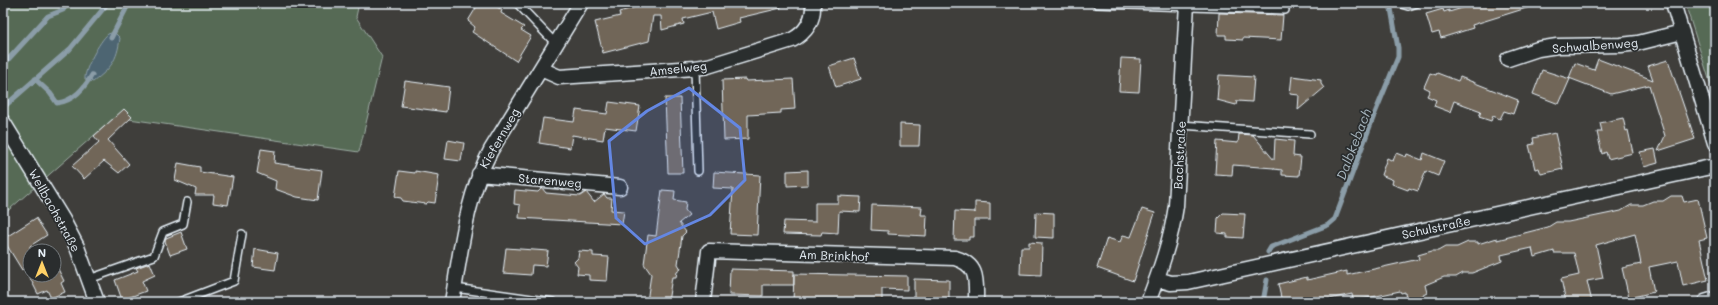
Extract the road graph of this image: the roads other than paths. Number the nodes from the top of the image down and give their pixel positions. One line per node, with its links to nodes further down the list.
1 (517, 3): 11 (lane)
2 (581, 3): 11 (street, Kiefernweg)
3 (813, 3): 13 (street, Amselweg)
4 (1398, 3): 5 (lane)
5 (1418, 3)
6 (1673, 3): 10 (street)
7 (1097, 4): 8 (lane)
8 (1187, 5): 9 (lane); 16 (street, Bachstraße)
9 (1285, 10)
10 (1682, 32): 12 (street, Schwalbenweg); 18 (street)
11 (556, 44): 14 (street, Kiefernweg)
12 (1508, 59)
13 (695, 68): 14 (street, Amselweg); 20 (lane)
14 (541, 69): 21 (street, Kiefernweg)
15 (3, 122): 25 (street, Wellbachstraße)
16 (1181, 125): 17 (lane); 26 (street, Bachstraße)
17 (1310, 134)
18 (1715, 142)
19 (1715, 168): 26 (street, Schulstraße)
20 (698, 171)
21 (479, 174): 22 (street, Starenweg); 27 (street, Kiefernweg)
22 (620, 187)
23 (186, 202): 25 (lane)
24 (242, 234): 30 (lane)
25 (89, 279): 29 (street, Wellbachstraße)
26 (1157, 279): 34 (street, Bachstraße)
27 (453, 295): 31 (lane, Kiefernweg)
28 (1715, 299): 35 (street)
29 (97, 302)
30 (178, 302)
31 (553, 302)
32 (703, 302): 33 (street, Am Brinkhof)
33 (976, 302)
34 (1148, 302)
35 (1705, 302)

